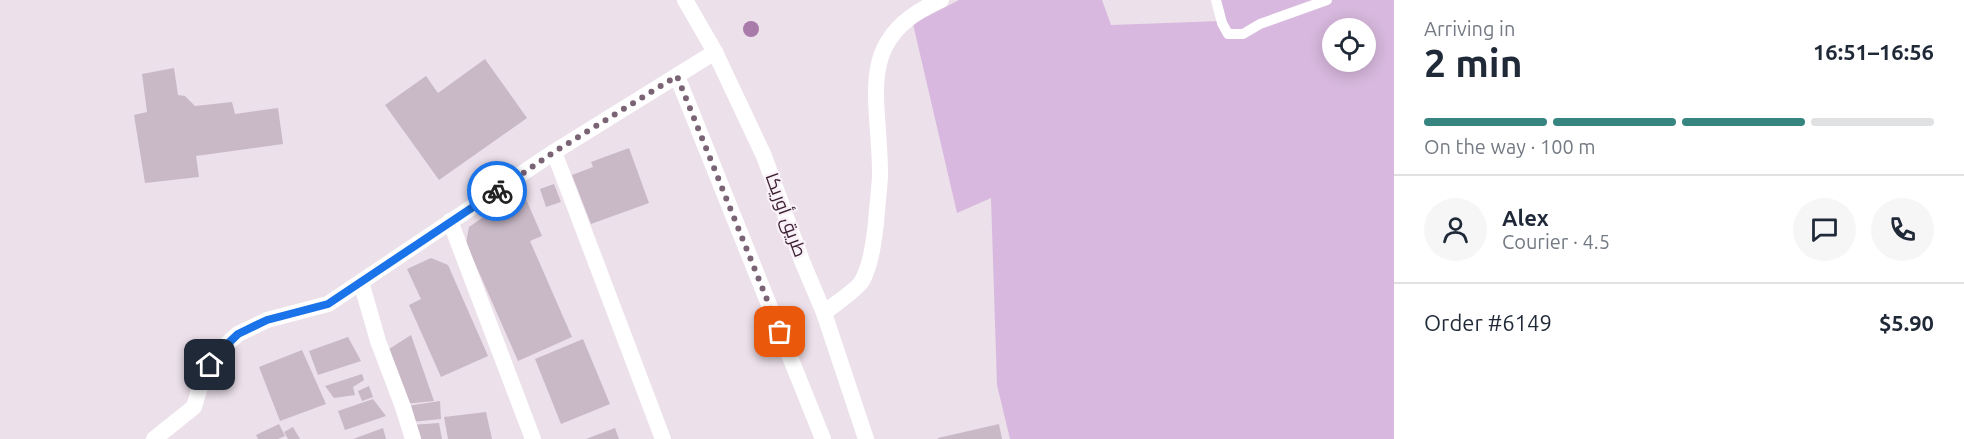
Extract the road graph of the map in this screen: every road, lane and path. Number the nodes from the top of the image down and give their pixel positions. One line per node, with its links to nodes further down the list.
1 (685, 0): 5 (street, طريق أوريكا)
2 (941, 0): 10 (street)
3 (1216, 0): 4 (lane)
4 (1327, 0)
5 (716, 52): 6 (street); 10 (street, طريق أوريكا)
6 (677, 76): 7 (street); 15 (street)
7 (554, 152): 8 (street); 14 (street)
8 (450, 221): 9 (street); 13 (street)
9 (361, 282): 11 (street); 12 (street)
10 (824, 313): 16 (street, طريق أوريكا)
11 (153, 439)
12 (412, 439)
13 (533, 439)
14 (663, 439)
15 (823, 439)
16 (866, 439)

